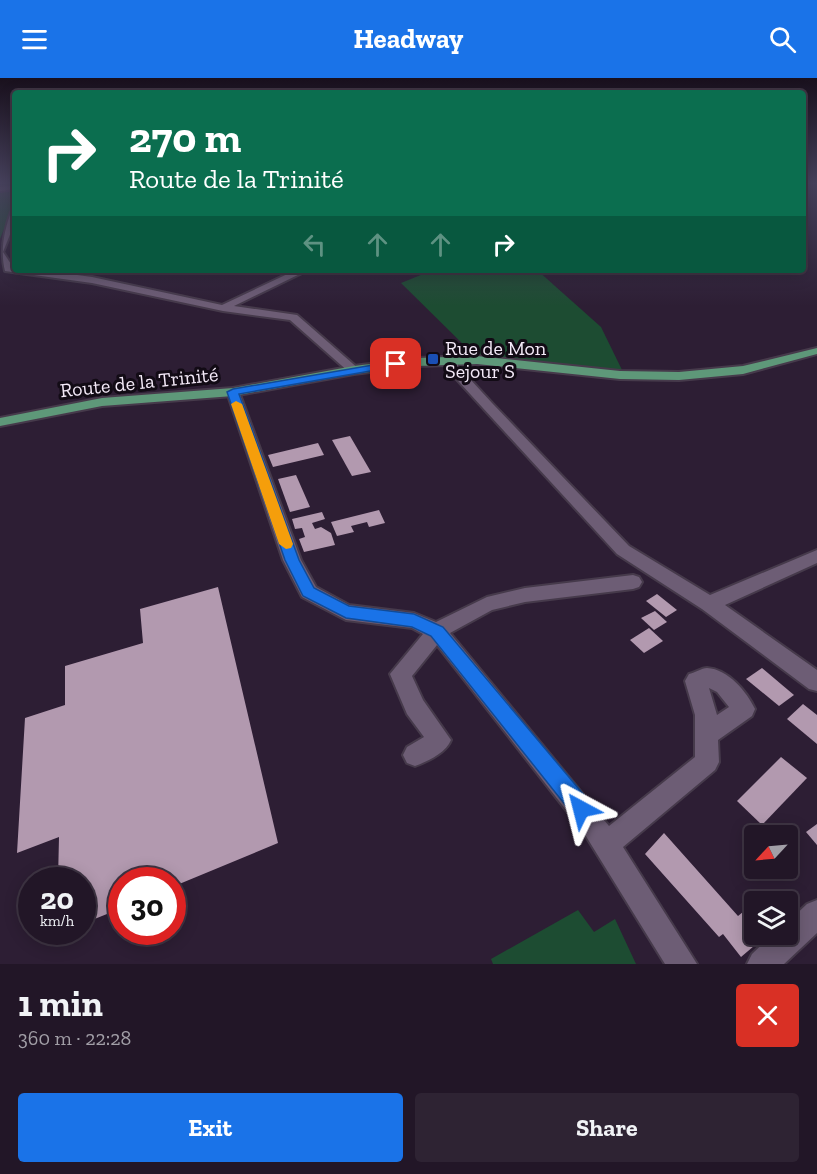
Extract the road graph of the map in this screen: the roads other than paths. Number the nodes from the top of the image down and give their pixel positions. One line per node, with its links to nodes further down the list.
1 (11, 223): 2 (street)
2 (0, 253): 3 (street)
3 (8, 270)
4 (42, 273): 6 (street)
5 (297, 273): 6 (street)
6 (223, 308): 9 (street)
7 (817, 351): 8 (main road, Route de la Trinité)
8 (450, 360): 9 (main road, Route de la Trinité); 14 (street)
9 (354, 370): 10 (main road, Route de la Trinité)
10 (233, 392): 11 (main road, Route de la Trinité); 15 (street)
11 (0, 422)
12 (817, 556): 14 (street)
13 (633, 582): 15 (street)
14 (709, 604): 16 (street)
15 (437, 631): 18 (street); 19 (street)
16 (817, 682)
17 (707, 734): 19 (street)
18 (415, 755)
19 (607, 844): 21 (street)
20 (817, 914): 22 (street)
21 (682, 964)
22 (762, 964)

